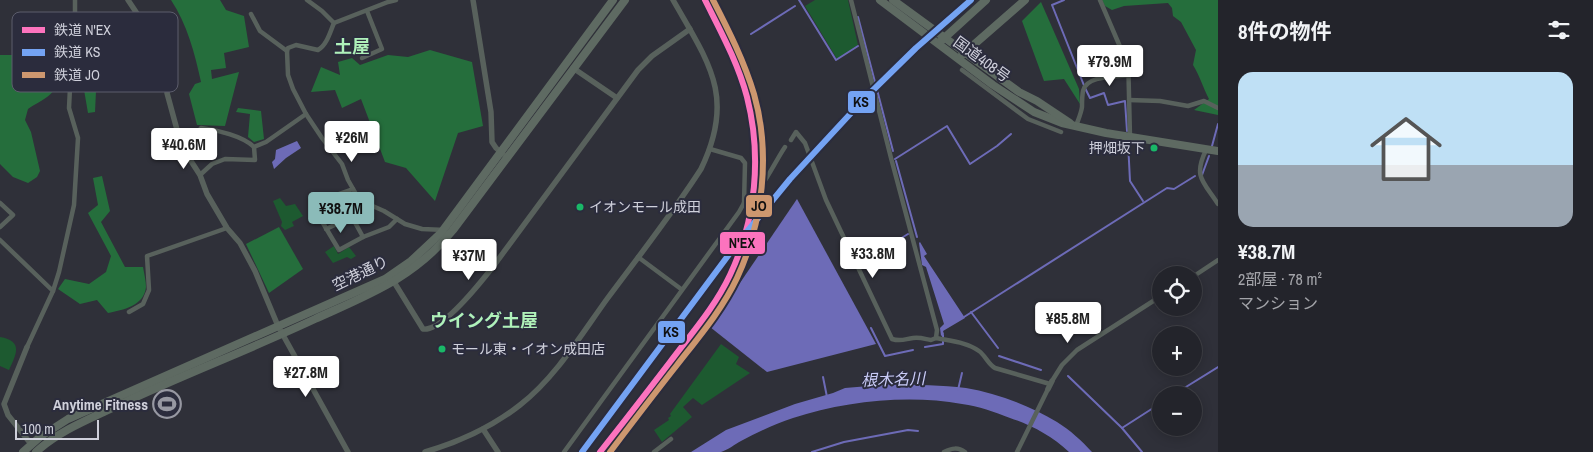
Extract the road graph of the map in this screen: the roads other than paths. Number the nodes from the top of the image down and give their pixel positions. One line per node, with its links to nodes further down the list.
1 (128, 0): 16 (street)
2 (307, 0): 18 (street)
3 (396, 0): 14 (street)
4 (473, 0): 44 (street)
5 (613, 0): 44 (highway, 空港通り)
6 (624, 0): 26 (highway, 空港通り)
7 (673, 0): 19 (street)
8 (850, 0): 69 (street)
9 (880, 0): 21 (highway, 国道408号)
10 (893, 0): 20 (highway, 国道408号)
11 (986, 0): 20 (highway)
12 (1025, 0): 23 (highway)
13 (1100, 0): 28 (street)
14 (387, 1): 15 (street)
15 (367, 11): 18 (street); 24 (street)
16 (136, 12)
17 (252, 14): 22 (street)
18 (334, 23): 22 (street)
19 (690, 30): 31 (street); 42 (street)
20 (944, 37): 21 (highway); 23 (highway, 国道408号)
21 (938, 44): 25 (highway, 国道408号)
22 (287, 51): 34 (street)
23 (965, 53): 25 (highway); 35 (highway, 国道408号)
24 (362, 58)
25 (958, 59): 35 (highway, 国道408号)
26 (573, 68): 31 (street); 46 (highway, 空港通り)
27 (962, 70): 36 (street)
28 (1129, 75): 32 (street); 35 (street)
29 (70, 92): 64 (street)
30 (168, 92): 39 (street)
31 (616, 98): 62 (street)
32 (1129, 100): 33 (street); 37 (street)
33 (1218, 108)
34 (306, 114): 40 (street); 48 (street)
35 (1076, 126): 37 (highway, 国道408号)
36 (1062, 132)
37 (1130, 137): 43 (highway, 国道408号)
38 (791, 140): 69 (street)
39 (178, 141): 40 (street); 47 (street)
40 (254, 147): 47 (street)
41 (785, 147): 50 (street)
42 (710, 149): 50 (street); 59 (street)
43 (1206, 150): 45 (highway, 国道408号); 51 (street)
44 (500, 152): 46 (street); 56 (highway, 空港通り)
45 (1218, 152)
46 (508, 158): 56 (highway, 空港通り)
47 (200, 175): 54 (street)
48 (353, 189): 52 (street); 55 (street)
49 (0, 203): 53 (street)
50 (744, 203): 63 (street)
51 (1218, 204)
52 (397, 219): 56 (street); 57 (street)
53 (0, 227)
54 (227, 228): 66 (street); 67 (street)
55 (326, 229): 57 (street); 57 (street)
56 (447, 232): 62 (highway, 空港通り); 67 (highway, 空港通り)
57 (363, 237)
58 (0, 240): 64 (street)
59 (638, 257): 63 (street); 72 (street)
60 (1218, 260): 61 (street)
61 (1202, 271)
62 (394, 282): 68 (highway, 空港通り)
63 (681, 290): 80 (street)
64 (53, 291): 70 (street)
65 (1152, 302): 71 (street)
66 (129, 312)
67 (278, 326): 68 (street); 74 (highway, 空港通り)
68 (282, 334): 76 (highway, 空港通り); 77 (street)
69 (941, 339): 71 (street)
70 (28, 347): 74 (street)
71 (1050, 385): 84 (street)
72 (483, 429): 78 (street); 79 (street)
73 (671, 439): 81 (street)
74 (31, 444): 75 (highway, 空港通り)
75 (23, 452)
76 (36, 452)
77 (348, 452)
78 (425, 452)
79 (498, 452)
80 (564, 452)
81 (654, 452)
82 (944, 452): 83 (street)
83 (965, 452)
84 (1017, 452)

